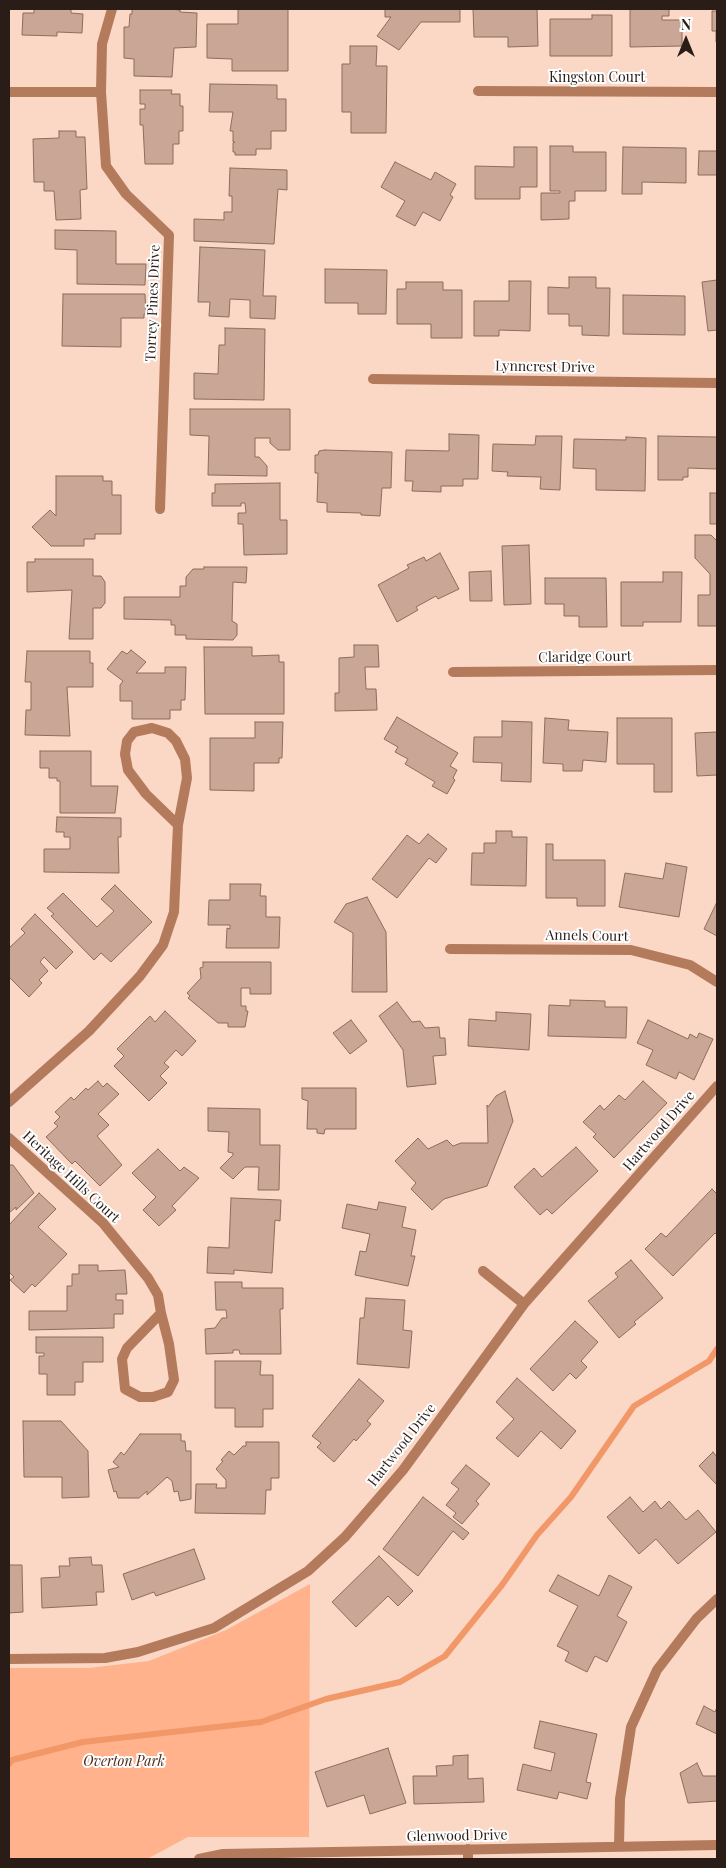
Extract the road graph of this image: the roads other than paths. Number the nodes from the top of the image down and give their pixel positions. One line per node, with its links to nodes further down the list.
1 (112, 9): 4 (street, Torrey Pines Drive)
2 (478, 91): 5 (street, Kingston Court)
3 (9, 92): 4 (street)
4 (101, 92): 8 (street, Torrey Pines Drive)
5 (717, 92)
6 (373, 379): 7 (street, Lynncrest Drive)
7 (717, 383)
8 (160, 509)
9 (717, 670): 10 (street, Claridge Court)
10 (453, 672)
11 (178, 825): 11 (street); 15 (street)
12 (450, 949): 13 (street, Annels Court)
13 (717, 982)
14 (717, 1086): 18 (street, Hartwood Drive)
15 (9, 1102)
16 (9, 1138): 19 (street, Heritage Hills Court)
17 (483, 1272): 18 (street)
18 (524, 1304): 21 (street, Hartwood Drive)
19 (161, 1313): 19 (street, Heritage Hills Court)
20 (717, 1599): 23 (street)
21 (9, 1658)
22 (717, 1845): 23 (street, Glenwood Drive)
23 (619, 1846): 24 (street, Glenwood Drive)
24 (468, 1854): 25 (street, Glenwood Drive)
25 (199, 1859)

